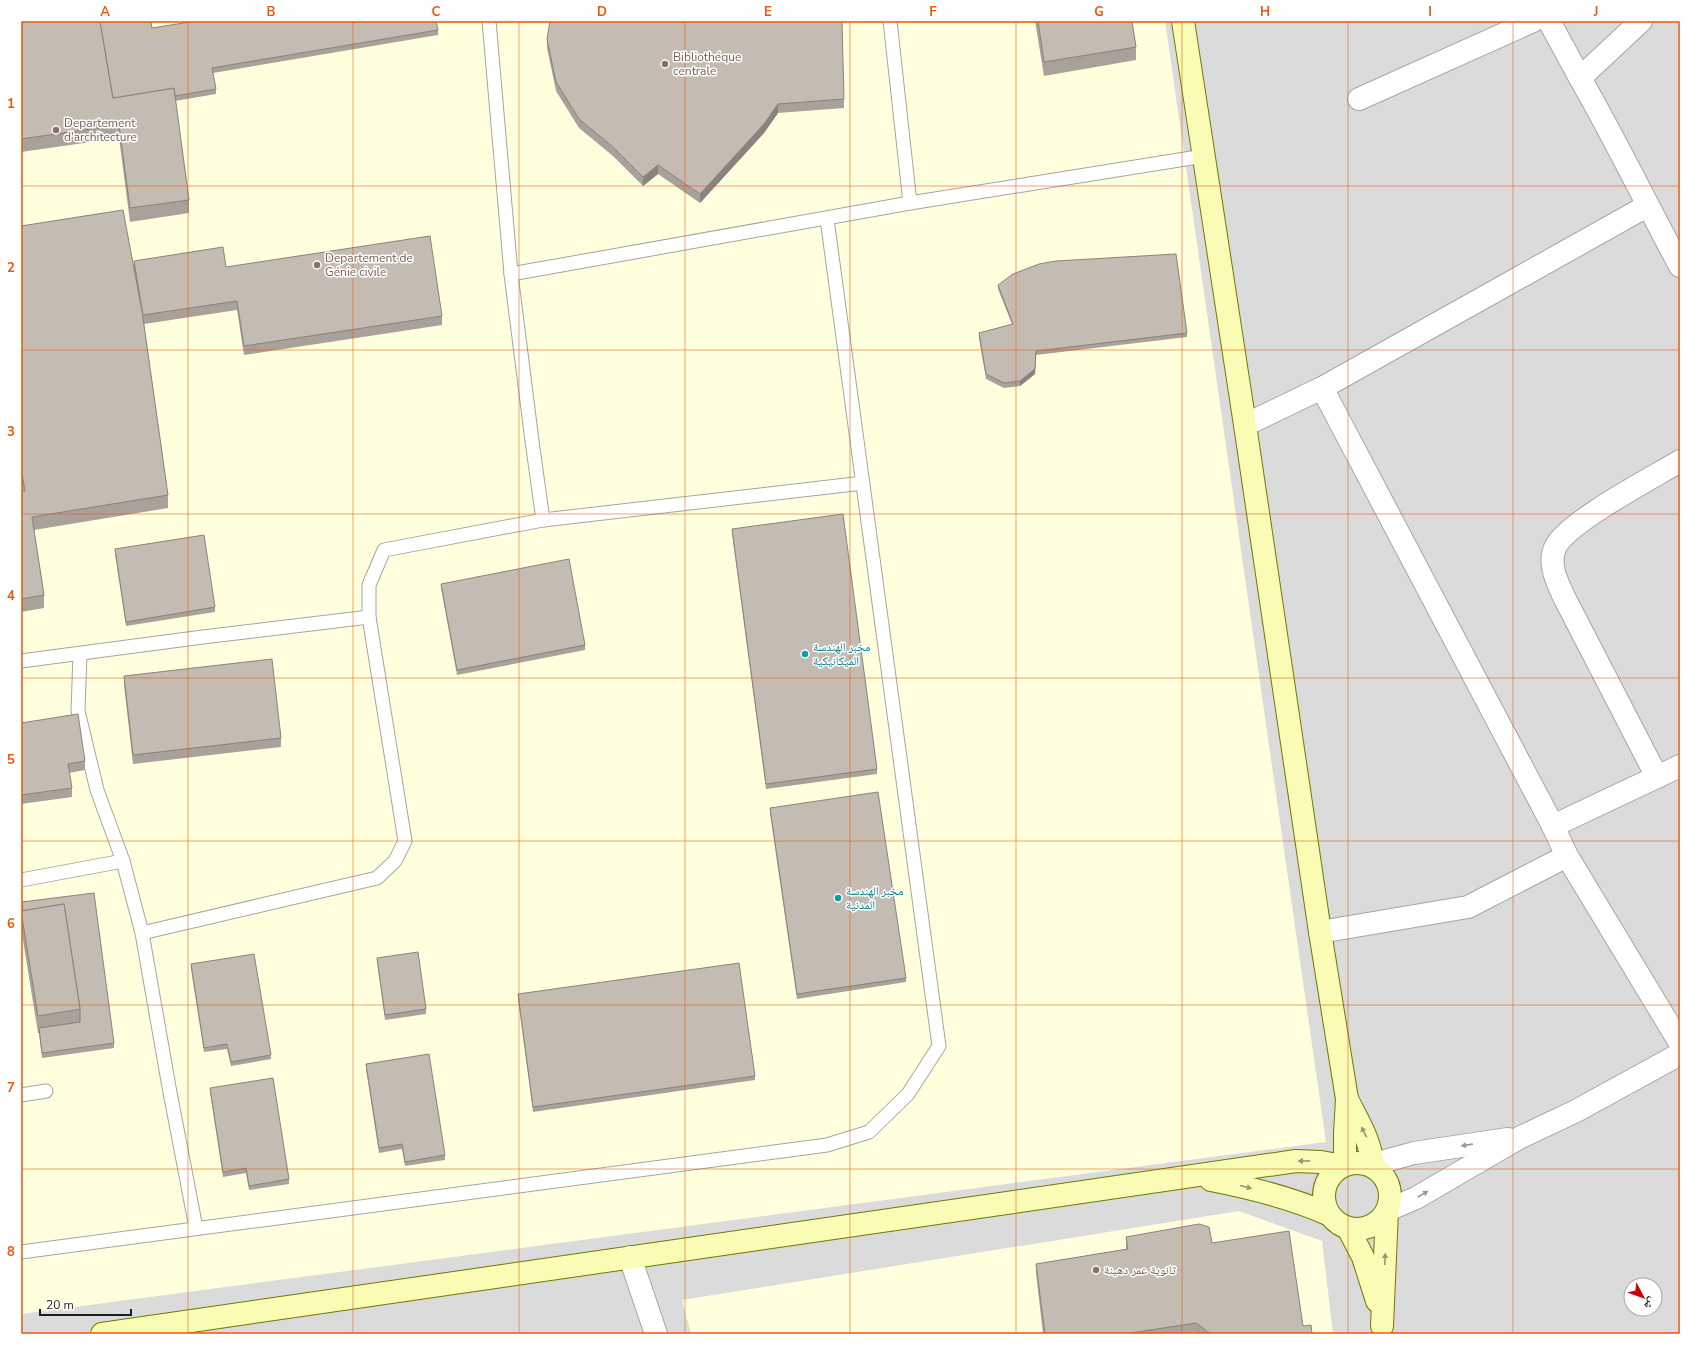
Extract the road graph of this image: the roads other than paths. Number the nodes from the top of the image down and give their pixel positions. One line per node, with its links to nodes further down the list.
1 (490, 21): 14 (lane)
2 (890, 21): 10 (lane)
3 (1183, 21): 9 (street)
4 (1533, 21): 8 (street)
5 (1549, 21): 7 (street)
6 (1642, 21): 7 (street)
7 (1580, 78): 11 (street)
8 (1359, 99)
9 (1204, 156): 10 (lane); 16 (street)
10 (910, 203): 12 (lane)
11 (1647, 206): 13 (street); 15 (street)
12 (827, 218): 14 (lane); 18 (lane)
13 (1680, 266)
14 (511, 274): 19 (lane)
15 (1322, 388): 16 (street); 25 (street)
16 (1245, 425): 29 (street)
17 (1680, 461): 24 (street)
18 (863, 483): 19 (lane); 42 (lane)
19 (544, 520): 20 (lane)
20 (369, 618): 21 (lane); 30 (lane)
21 (80, 654): 22 (lane); 27 (lane)
22 (21, 661)
23 (1680, 766): 24 (street)
24 (1657, 776): 25 (street)
25 (1553, 826): 26 (street)
26 (1567, 856): 29 (street); 31 (street)
27 (123, 861): 28 (lane); 30 (lane)
28 (21, 880)
29 (1320, 932): 35 (street)
30 (142, 933): 42 (lane)
31 (1680, 1043)
32 (1680, 1054): 36 (street)
33 (46, 1091): 34 (lane)
34 (21, 1095)
35 (1347, 1099): 37 (street); 38 (street, one-way to 35)
36 (1519, 1138): 38 (street, one-way to 38); 40 (street, one-way to 36)
37 (1344, 1165): 38 (street); 39 (street, one-way to 39); 41 (street)
38 (1374, 1167): 40 (street)
39 (1194, 1176): 41 (street, one-way to 41); 45 (street)
40 (1387, 1210): 43 (street); 46 (street, one-way to 40)
41 (1330, 1215): 43 (street)
42 (196, 1228): 44 (lane)
43 (1348, 1228): 46 (street)
44 (21, 1252)
45 (630, 1258): 47 (street); 48 (street)
46 (1383, 1330)
47 (102, 1334)
48 (656, 1334)

